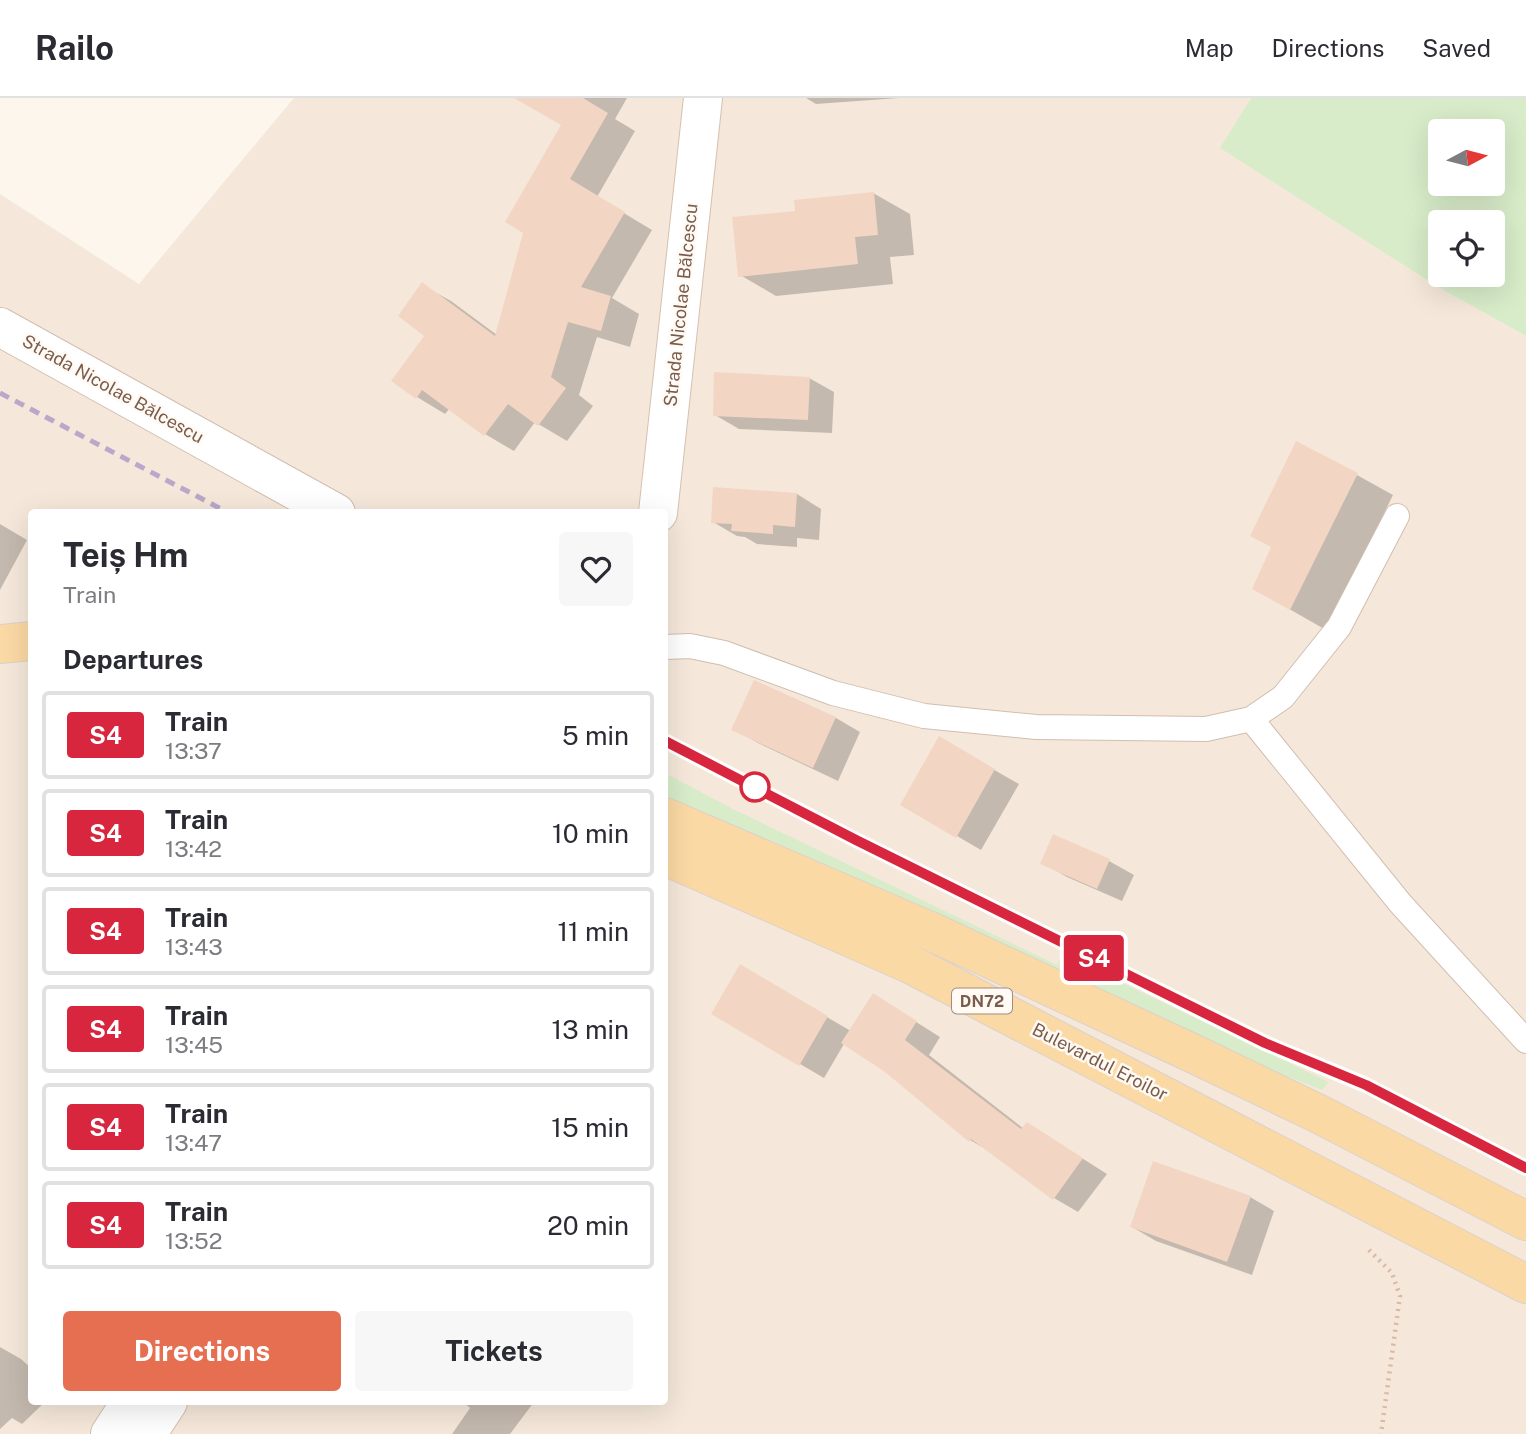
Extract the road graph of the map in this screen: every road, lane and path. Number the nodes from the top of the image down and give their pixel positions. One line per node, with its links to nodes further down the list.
1 (704, 98): 4 (main road, Strada Nicolae Bălcescu)
2 (0, 327): 3 (main road, Strada Nicolae Bălcescu)
3 (329, 509)
4 (658, 509)
5 (1397, 516): 9 (lane)
6 (28, 641): 7 (main road)
7 (0, 644)
8 (668, 647): 9 (lane)
9 (1251, 719): 12 (lane)
10 (668, 818): 13 (main road, DN72)
11 (668, 857): 15 (main road, Bulevardul Eroilor / DN72)
12 (1526, 1041)
13 (1526, 1221)
14 (1365, 1246): 20 (path)
15 (1526, 1284)
16 (129, 1405): 18 (main road)
17 (166, 1405): 19 (main road)
18 (110, 1434)
19 (147, 1434)
20 (1381, 1434)

